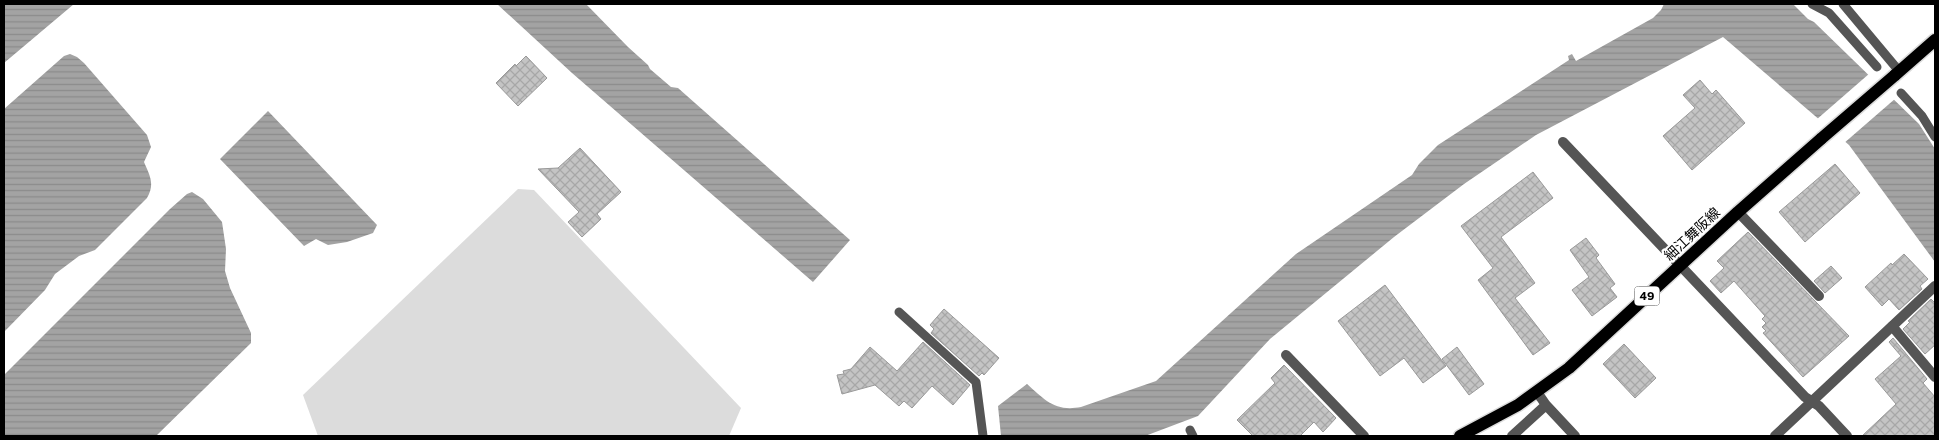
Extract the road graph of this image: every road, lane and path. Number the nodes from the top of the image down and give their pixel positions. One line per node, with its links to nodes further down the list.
1 (1812, 4): 4 (lane)
2 (1843, 4): 5 (lane)
3 (1935, 40): 5 (main road, 細江舞阪線 / 49)
4 (1877, 67)
5 (1897, 73): 9 (main road, 細江舞阪線 / 49, bridge)
6 (1901, 93): 7 (lane)
7 (1935, 137)
8 (1562, 142): 10 (street)
9 (1738, 212): 10 (main road, 細江舞阪線 / 49); 12 (street)
10 (1680, 265): 17 (main road, 細江舞阪線 / 49); 18 (street)
11 (1935, 286): 14 (street)
12 (1819, 296)
13 (899, 312): 20 (lane)
14 (1892, 326): 16 (street); 18 (street)
15 (1286, 355): 21 (street)
16 (1935, 377)
17 (1537, 392): 19 (street); 22 (main road, 細江舞阪線 / 49)
18 (1812, 401): 25 (street); 26 (street)
19 (1546, 406): 23 (street); 24 (street)
20 (983, 436)
21 (1364, 436)
22 (1460, 436)
23 (1512, 436)
24 (1576, 436)
25 (1775, 436)
26 (1847, 436)

